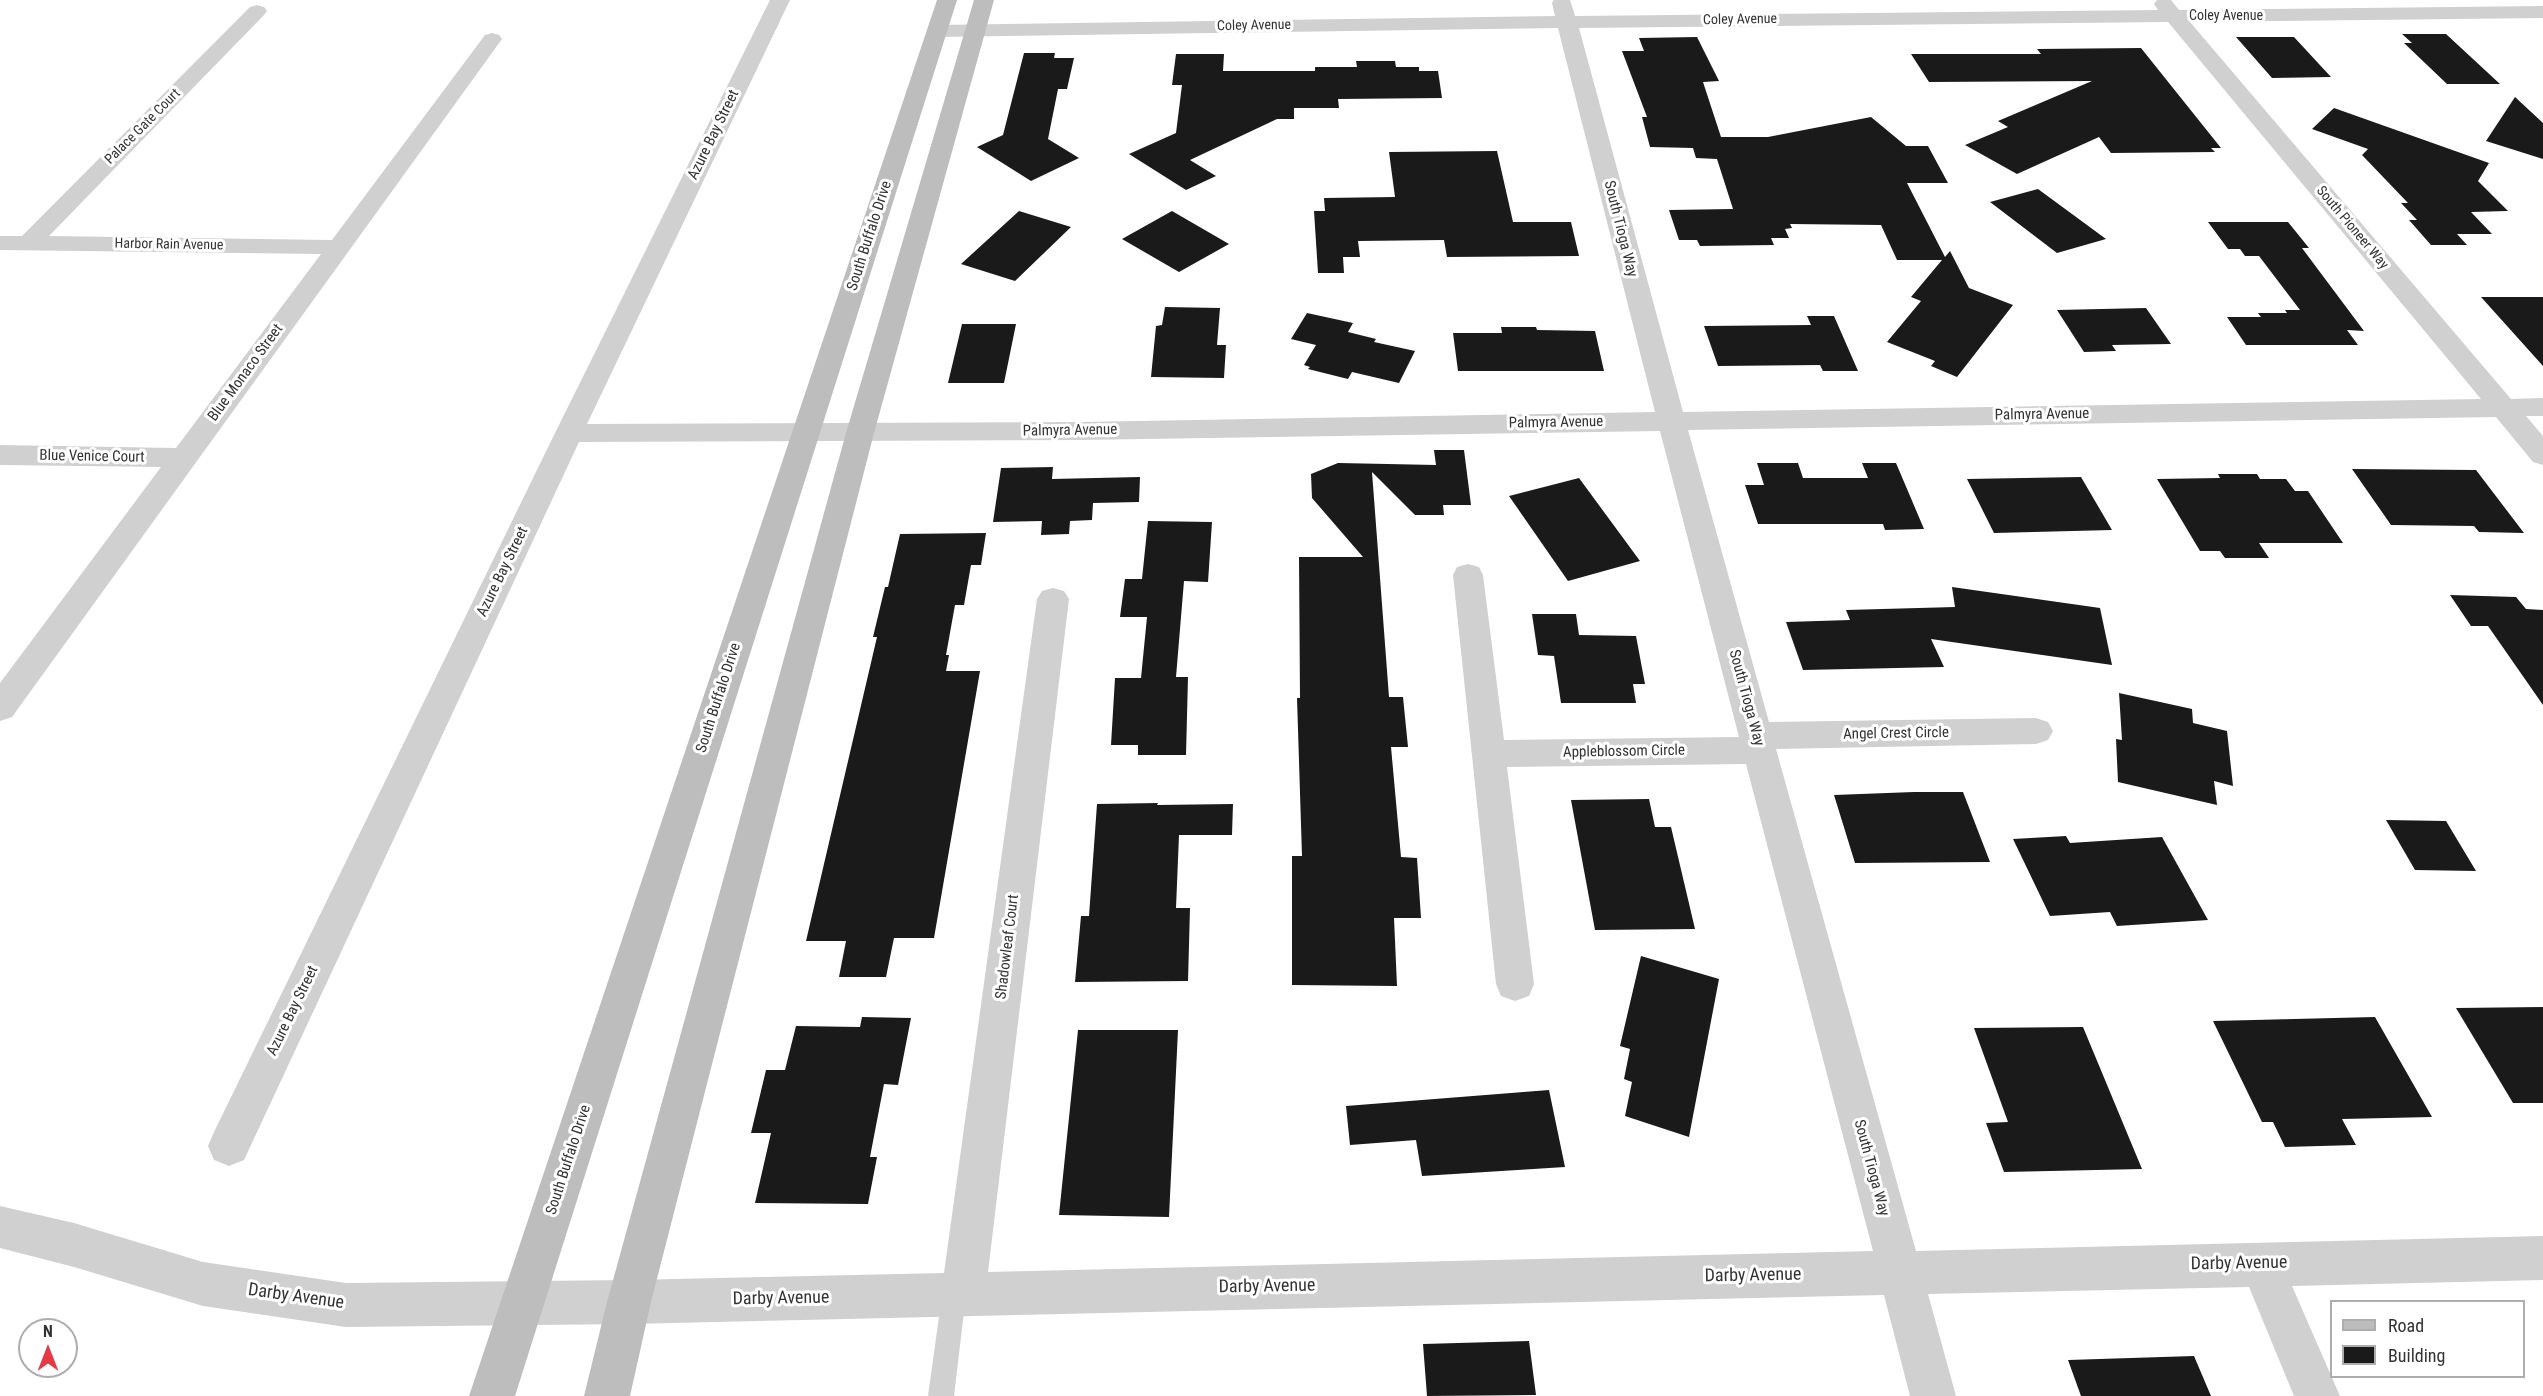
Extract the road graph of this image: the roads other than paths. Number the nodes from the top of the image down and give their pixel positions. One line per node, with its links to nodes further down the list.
1 (780, 0): 16 (street, Azure Bay Street)
2 (947, 0): 8 (main road, South Buffalo Drive)
3 (2167, 8): 5 (street, Coley Avenue); 6 (street, Coley Avenue); 13 (street, South Pioneer Way)
4 (257, 11): 11 (street, Palace Gate Court)
5 (1564, 11): 7 (street, Coley Avenue); 15 (street, South Tioga Way)
6 (2543, 12)
7 (980, 15): 8 (street, Coley Avenue); 18 (main road)
8 (937, 31): 17 (main road, South Buffalo Drive)
9 (492, 39): 12 (street, Blue Monaco Street)
10 (0, 243): 11 (street, Harbor Rain Avenue)
11 (29, 243): 12 (street, Harbor Rain Avenue)
12 (338, 247): 21 (street, Blue Monaco Street)
13 (2503, 407): 14 (street, Palmyra Avenue); 15 (street, Palmyra Avenue); 20 (street, South Pioneer Way)
14 (2543, 407)
15 (1671, 421): 18 (street, Palmyra Avenue); 26 (street, South Tioga Way)
16 (569, 433): 17 (street, Palmyra Avenue); 29 (street, Azure Bay Street)
17 (805, 433): 18 (street, Palmyra Avenue); 36 (main road, South Buffalo Drive)
18 (860, 433): 35 (main road)
19 (0, 455): 21 (street, Blue Venice Court)
20 (2543, 455)
21 (184, 458): 24 (street, Blue Monaco Street)
22 (1468, 575): 27 (street)
23 (1053, 599): 34 (street, Shadowleaf Court)
24 (0, 708)
25 (2037, 732): 26 (street, Angel Crest Circle)
26 (1758, 743): 27 (street, Appleblossom Circle); 33 (street, South Tioga Way)
27 (1489, 754): 28 (street)
28 (1515, 984)
29 (228, 1146)
30 (0, 1227): 36 (street, Darby Avenue)
31 (2543, 1257): 32 (street, Darby Avenue)
32 (2260, 1264): 33 (street, Darby Avenue); 41 (street)
33 (1899, 1272): 34 (street, Darby Avenue); 40 (street, South Tioga Way)
34 (958, 1294): 35 (street, Darby Avenue); 39 (lane)
35 (629, 1302): 36 (street, Darby Avenue); 38 (main road)
36 (522, 1304): 37 (main road, South Buffalo Drive)
37 (492, 1396)
38 (607, 1396)
39 (941, 1396)
40 (1933, 1396)
41 (2317, 1396)

